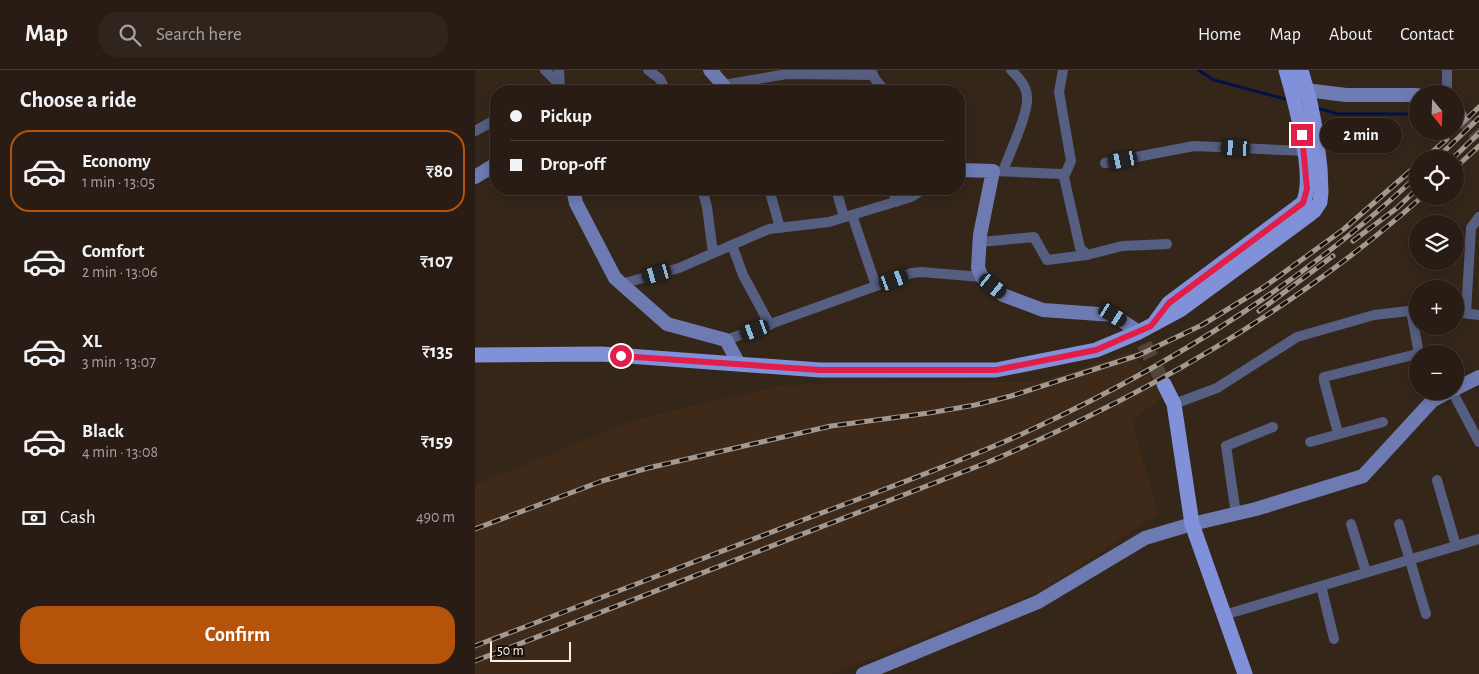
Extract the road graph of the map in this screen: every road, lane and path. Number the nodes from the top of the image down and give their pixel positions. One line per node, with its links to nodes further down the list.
1 (545, 70): 11 (street)
2 (559, 70): 12 (street)
3 (649, 70): 13 (street)
4 (710, 70): 14 (main road)
5 (1011, 70): 27 (street)
6 (1063, 70): 29 (street)
7 (1286, 70): 19 (main road)
8 (1301, 70): 19 (main road)
9 (1447, 70): 17 (street)
10 (872, 73): 15 (street); 16 (street)
11 (557, 85)
12 (559, 85)
13 (663, 85)
14 (722, 85)
15 (738, 85)
16 (881, 85)
17 (1447, 85)
18 (1409, 95): 19 (main road)
19 (1304, 98): 22 (main road)
20 (490, 122): 21 (street)
21 (475, 130)
22 (1309, 134): 23 (main road); 52 (main road)
23 (1304, 151): 24 (street); 52 (main road)
24 (1105, 163)
25 (490, 168): 28 (main road)
26 (965, 169): 27 (main road)
27 (998, 171): 29 (street); 40 (main road)
28 (475, 177)
29 (1064, 177): 44 (street)
30 (574, 195): 46 (main road)
31 (703, 195): 43 (street)
32 (771, 195): 39 (street)
33 (839, 195): 37 (street)
34 (894, 195): 36 (street)
35 (916, 195): 36 (street)
36 (896, 202): 37 (street)
37 (848, 216): 39 (street); 47 (street)
38 (1479, 216): 49 (street)
39 (780, 228): 42 (street)
40 (980, 242): 44 (street); 45 (main road)
41 (1167, 244): 44 (street)
42 (732, 245): 43 (street); 51 (street)
43 (713, 253): 46 (street)
44 (1087, 255)
45 (982, 277): 47 (street); 52 (main road)
46 (621, 284): 53 (main road)
47 (876, 286): 51 (street)
48 (1409, 312): 62 (street)
49 (1466, 314): 50 (street)
50 (1479, 316)
51 (769, 325): 53 (street)
52 (1145, 334): 56 (main road)
53 (726, 340): 56 (main road)
54 (475, 355): 56 (main road)
55 (1409, 356): 65 (street)
56 (739, 364)
57 (1479, 377): 59 (main road)
58 (1164, 384): 62 (main road)
59 (1464, 384)
60 (1426, 400): 69 (main road)
61 (1458, 400): 67 (street)
62 (1174, 404): 70 (main road)
63 (1383, 422): 65 (street)
64 (1273, 426): 69 (street)
65 (1338, 433): 66 (street)
66 (1310, 442)
67 (1479, 442)
68 (1437, 480): 74 (street)
69 (1236, 514): 70 (main road)
70 (1192, 524): 79 (main road); 81 (main road)
71 (1351, 524): 76 (street)
72 (1399, 524): 75 (street)
73 (1479, 539): 74 (street)
74 (1456, 546): 75 (street)
75 (1409, 560): 76 (street); 78 (street)
76 (1366, 572): 77 (street)
77 (1321, 586): 79 (street); 80 (street)
78 (1426, 614)
79 (1224, 615): 82 (main road)
80 (1334, 639)
81 (863, 674)
82 (1245, 674)

